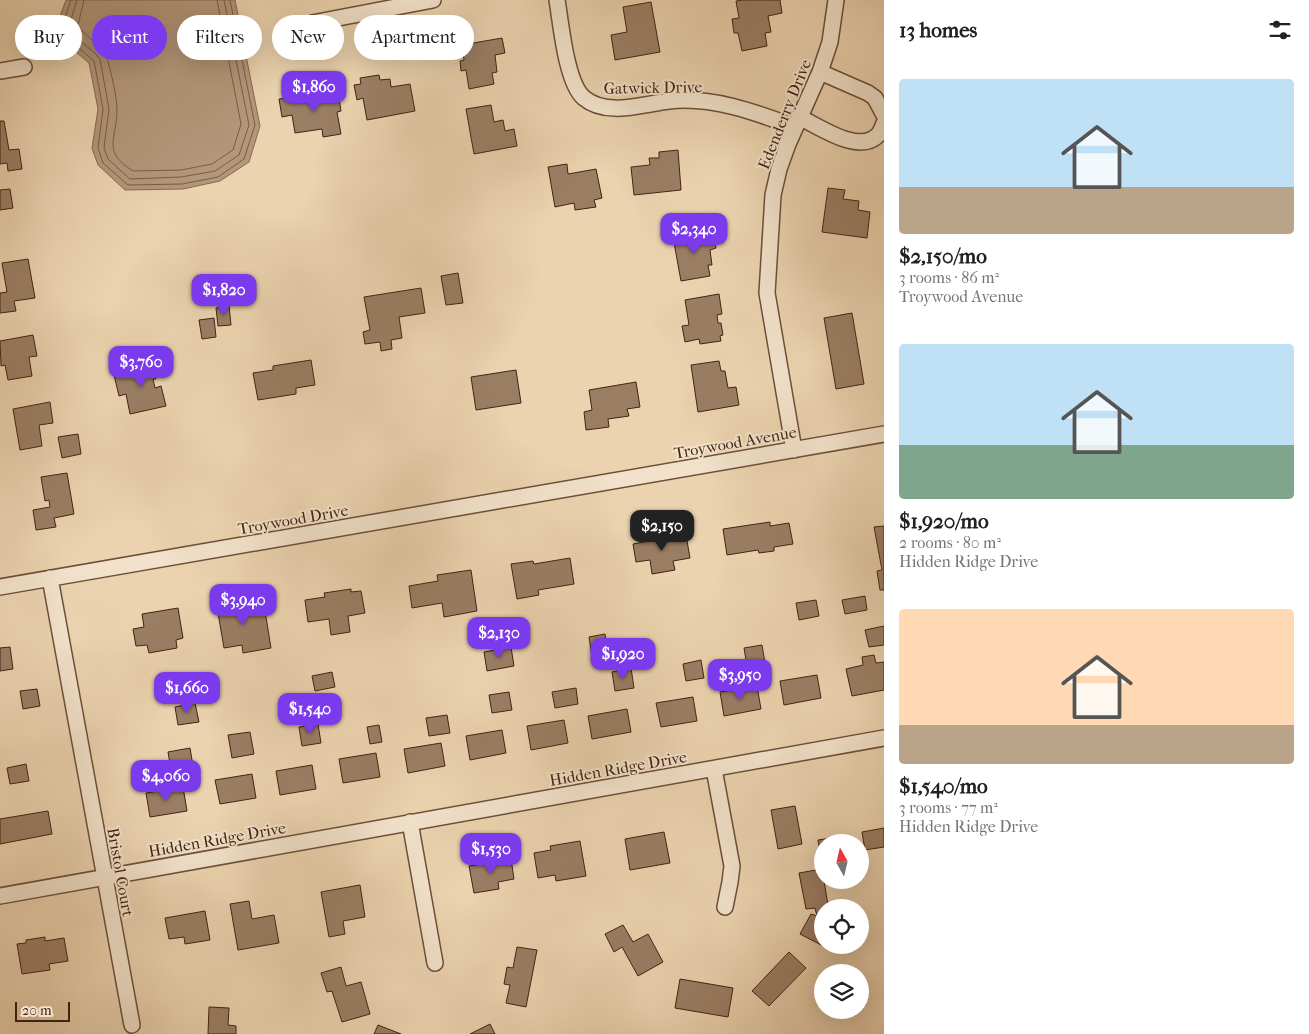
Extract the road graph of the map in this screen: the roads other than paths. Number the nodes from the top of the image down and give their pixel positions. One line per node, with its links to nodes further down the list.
1 (433, 0): 4 (street)
2 (557, 0): 9 (street, Gatwick Drive)
3 (836, 0): 7 (street, Edenderry Drive)
4 (344, 17)
5 (24, 67): 6 (street)
6 (0, 71)
7 (820, 72): 8 (street); 9 (street, Edenderry Drive)
8 (884, 115)
9 (797, 122): 10 (street, Gatwick Drive); 12 (street, Edenderry Drive)
10 (884, 123)
11 (884, 434): 12 (street, Troywood Avenue)
12 (794, 450): 13 (street, Troywood Avenue)
13 (591, 484): 14 (street, Troywood Drive)
14 (50, 578): 15 (street, Troywood Drive); 19 (street, Bristol Court)
15 (0, 587)
16 (884, 738): 17 (street, Hidden Ridge Drive)
17 (714, 768): 18 (street, Hidden Ridge Drive); 21 (street)
18 (410, 822): 19 (street, Hidden Ridge Drive); 22 (street)
19 (104, 876): 20 (street, Hidden Ridge Drive); 23 (street, Bristol Court)
20 (0, 896)
21 (725, 907)
22 (435, 963)
23 (132, 1025)

